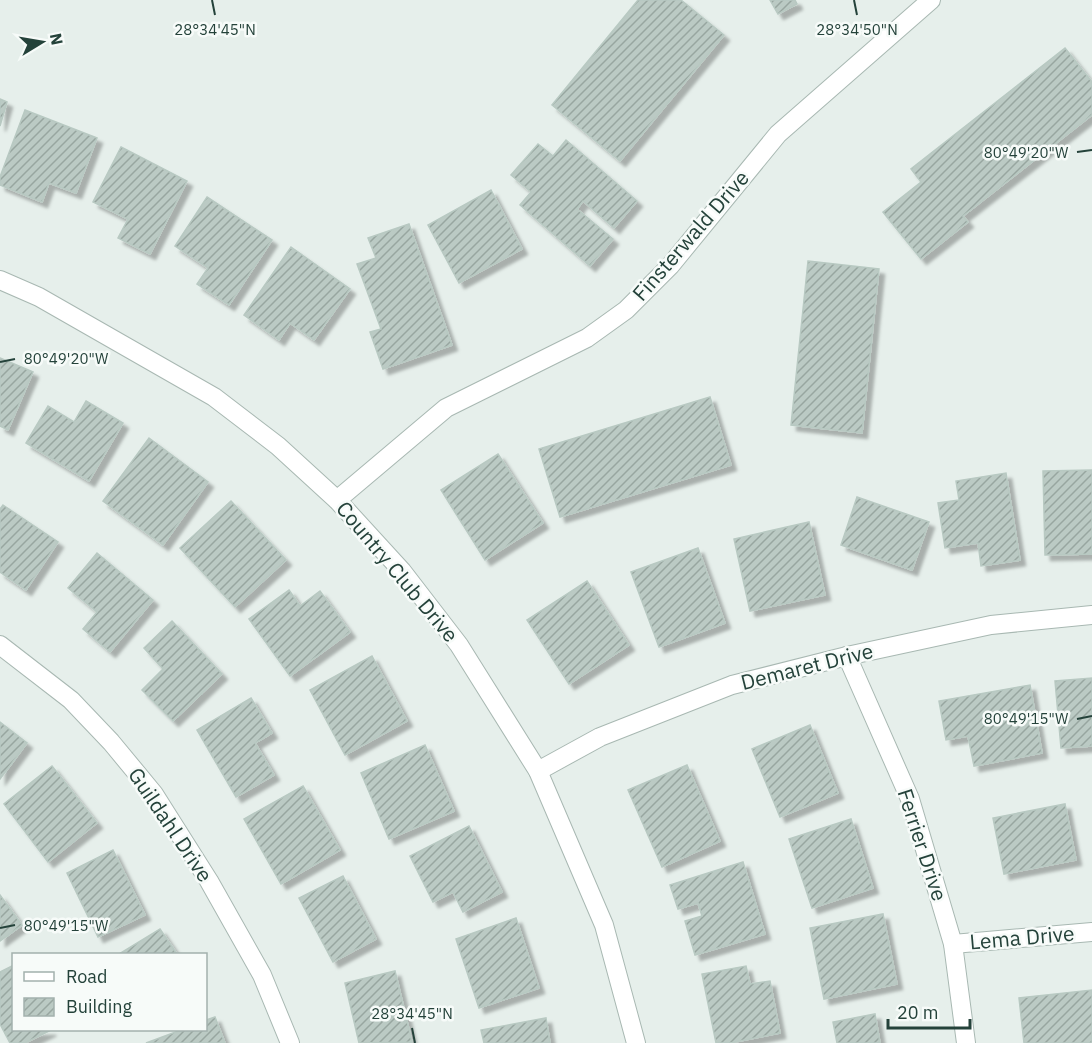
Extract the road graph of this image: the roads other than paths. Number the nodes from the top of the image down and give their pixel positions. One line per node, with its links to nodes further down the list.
1 (931, 0): 3 (street, Finsterwald Drive)
2 (0, 280): 3 (street, Country Club Drive)
3 (337, 500): 7 (street, Country Club Drive)
4 (1092, 615): 6 (street, Demaret Drive)
5 (0, 645): 10 (street, Guildahl Drive)
6 (847, 656): 7 (street, Demaret Drive); 9 (street, Ferrier Drive)
7 (538, 771): 11 (street, Country Club Drive)
8 (1092, 932): 9 (street, Lema Drive)
9 (953, 944): 12 (street, Ferrier Drive)
10 (290, 1043)
11 (636, 1043)
12 (966, 1043)

